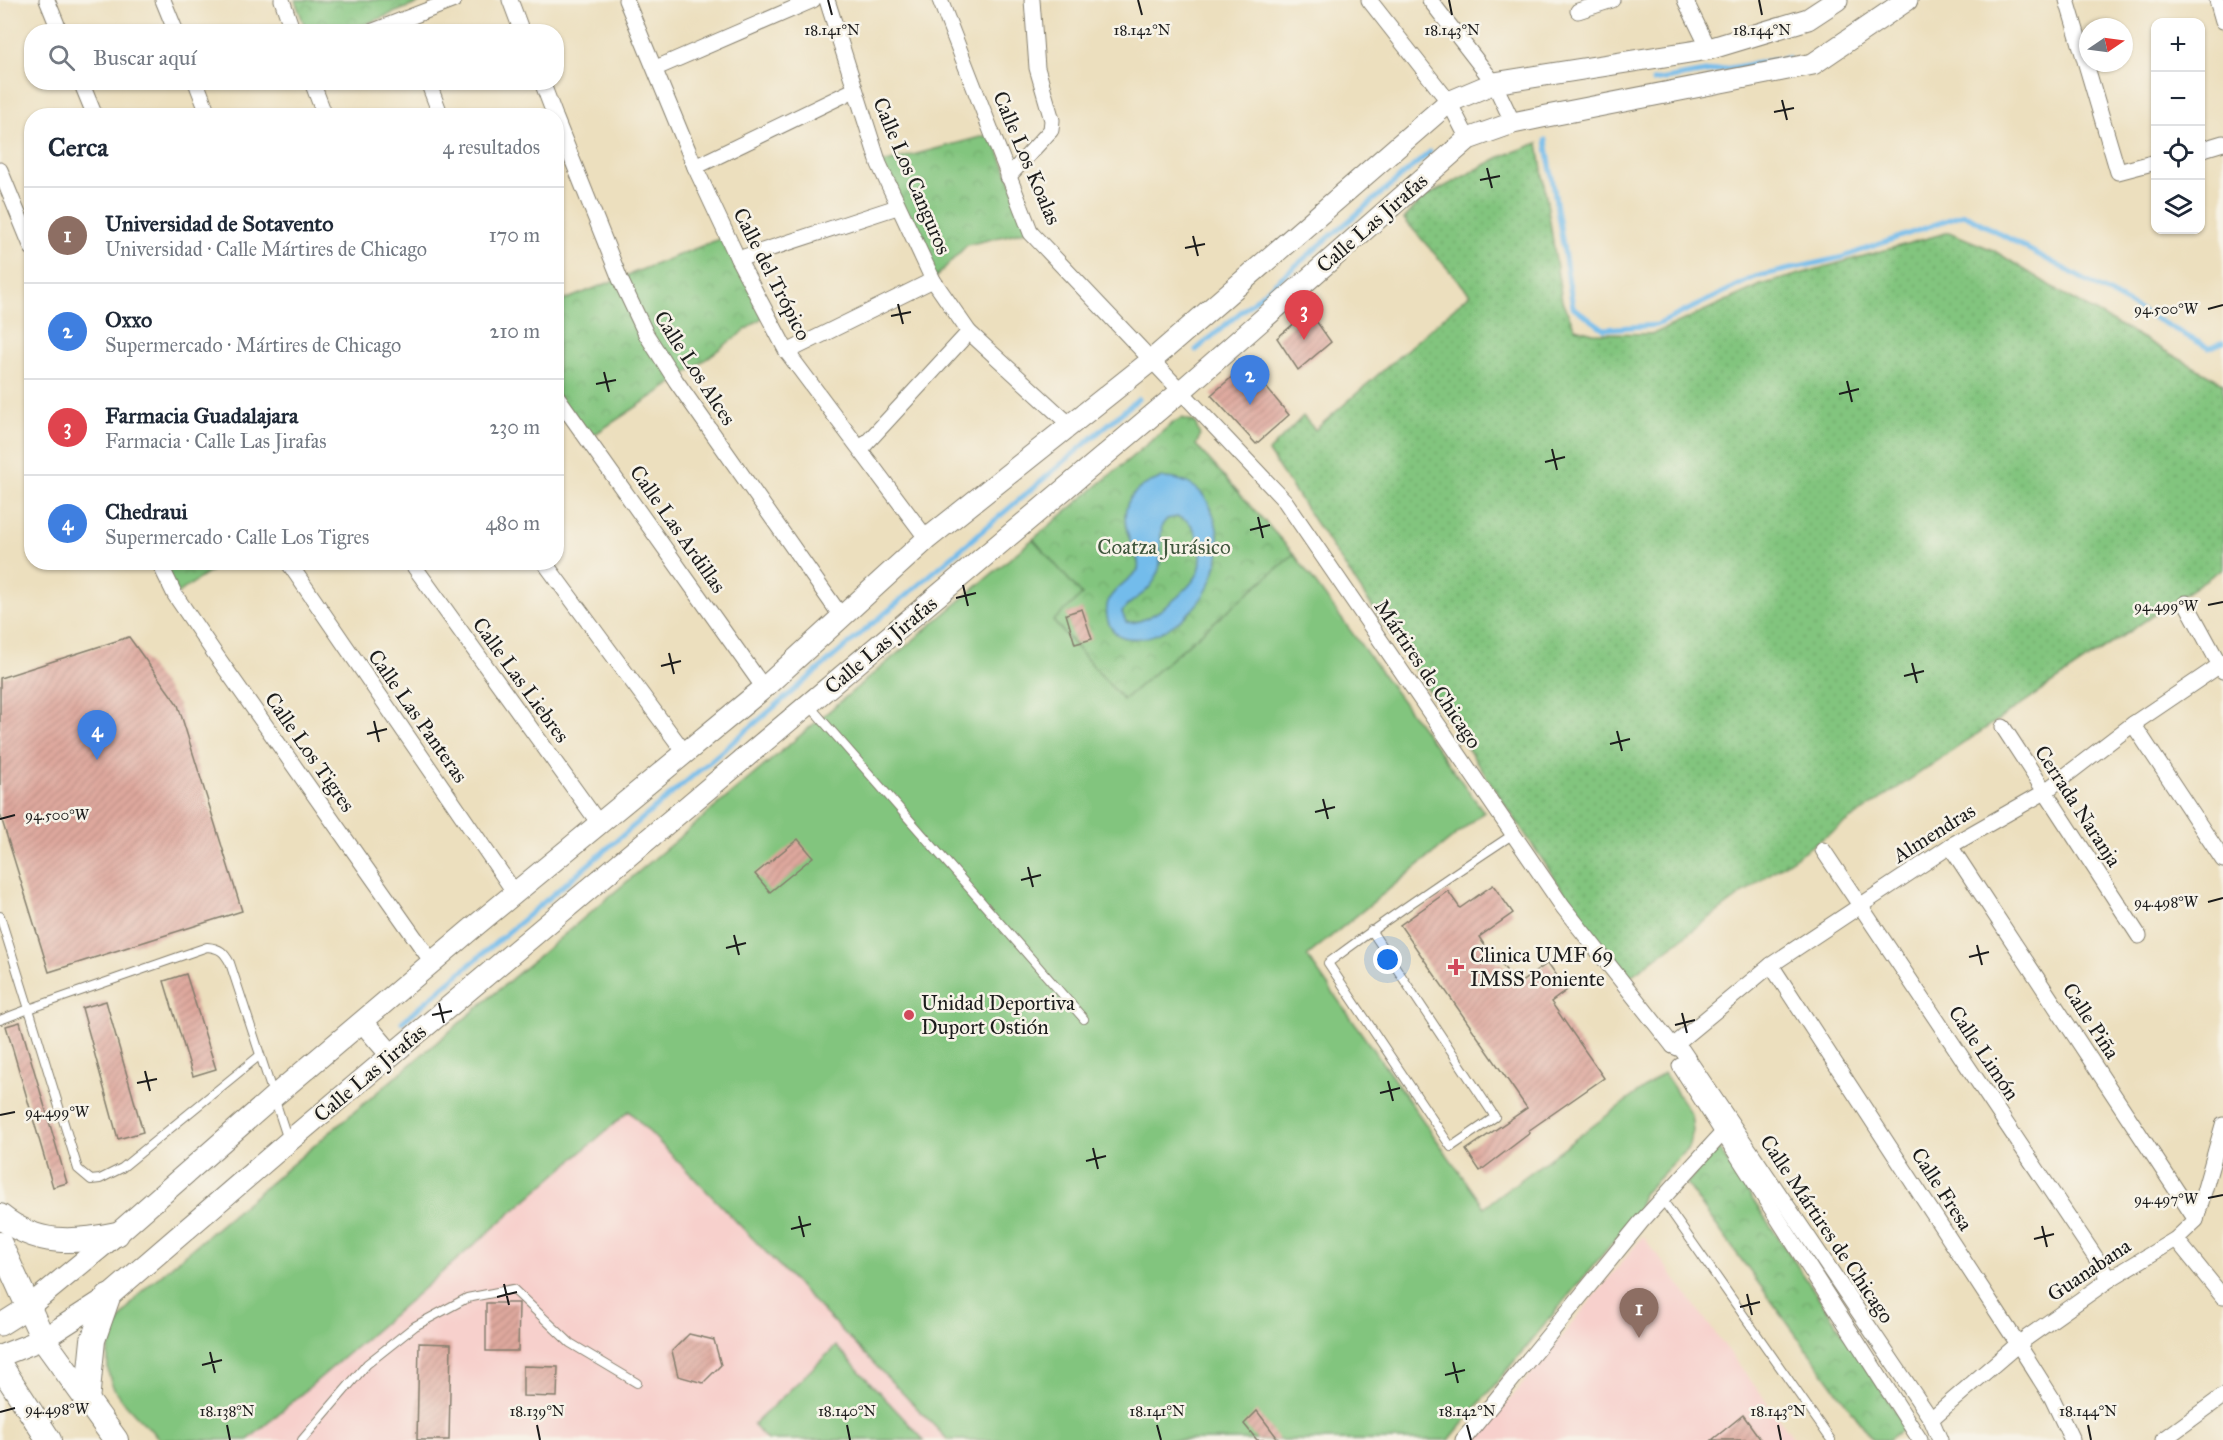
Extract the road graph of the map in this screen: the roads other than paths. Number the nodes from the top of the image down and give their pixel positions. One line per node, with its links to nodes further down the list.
1 (47, 0): 21 (street)
2 (163, 0): 22 (street)
3 (282, 0): 23 (street)
4 (454, 0): 24 (street)
5 (510, 0): 25 (street)
6 (626, 0): 27 (street, Calle del Trópico)
7 (813, 0): 27 (street)
8 (827, 0): 34 (street, Calle Los Canguros)
9 (940, 0): 49 (street, Calle Los Koalas)
10 (1032, 0): 49 (street)
11 (1369, 0): 35 (street)
12 (1430, 0): 28 (street)
13 (1612, 0): 19 (street)
14 (1685, 0): 26 (street)
15 (1837, 0): 26 (main road, Calle Las Jirafas)
16 (1907, 0): 41 (main road, Calle Las Jirafas)
17 (2067, 0): 46 (street)
18 (2217, 0): 20 (street)
19 (1578, 11)
20 (2223, 21)
21 (57, 24)
22 (173, 24)
23 (290, 24)
24 (408, 24)
25 (519, 24)
26 (1709, 49): 28 (main road, Calle Las Jirafas)
27 (656, 68): 47 (street, Calle del Trópico)
28 (1494, 83): 35 (main road, Calle Las Jirafas); 41 (street)
29 (84, 90): 36 (street)
30 (199, 90): 37 (street)
31 (315, 90): 38 (street)
32 (431, 90): 39 (street)
33 (545, 90): 40 (street, Calle Los Alces)
34 (854, 90): 47 (street); 50 (street, Calle Los Canguros)
35 (1449, 102): 43 (street); 56 (main road, Calle Las Jirafas)
36 (92, 108)
37 (206, 108)
38 (322, 108)
39 (438, 108)
40 (552, 108)
41 (1513, 123): 43 (main road, Calle Las Jirafas)
42 (564, 137): 67 (street, Calle Los Alces)
43 (1468, 139): 57 (main road, Calle Las Jirafas)
44 (2223, 143): 45 (street)
45 (2205, 148)
46 (2151, 163)
47 (695, 167): 52 (street, Calle del Trópico)
48 (0, 170): 51 (street)
49 (1008, 177): 56 (street, Calle Los Koalas)
50 (897, 207): 52 (street); 53 (street, Calle Los Canguros)
51 (24, 228)
52 (738, 259): 55 (street, Calle del Trópico)
53 (933, 280): 54 (street, Calle Los Canguros); 55 (street)
54 (969, 332): 59 (street, Calle Los Canguros); 60 (street)
55 (787, 352): 60 (street, Calle del Trópico)
56 (1152, 360): 57 (street, Calle Los Koalas); 59 (main road, Calle Las Jirafas)
57 (1180, 392): 70 (main road, Calle Las Jirafas); 76 (street, Mártires de Chicago)
58 (564, 405): 69 (street, Calle Las Ardillas)
59 (1069, 424): 61 (main road, Calle Las Jirafas)
60 (861, 448): 61 (street, Calle del Trópico)
61 (927, 539): 67 (main road, Calle Las Jirafas)
62 (163, 570): 85 (street, Calle Los Tigres)
63 (293, 570): 80 (street, Calle Las Panteras)
64 (417, 570): 75 (street, Calle Las Liebres)
65 (550, 570): 73 (street)
66 (2186, 603): 68 (street)
67 (841, 616): 69 (main road, Calle Las Jirafas)
68 (2222, 667): 71 (street, Almendras)
69 (764, 688): 73 (main road, Calle Las Jirafas)
70 (808, 705): 89 (lane); 93 (main road, Calle Las Jirafas)
71 (2133, 724): 74 (street, Almendras); 79 (street)
72 (2003, 728): 74 (street, Cerrada Naranja)
73 (685, 753): 75 (main road, Calle Las Jirafas)
74 (2043, 793): 77 (street, Almendras); 84 (street, Cerrada Naranja)
75 (598, 822): 80 (main road, Calle Las Jirafas)
76 (1512, 835): 83 (lane); 87 (street, Mártires de Chicago)
77 (1950, 846): 81 (street, Almendras); 101 (street, Calle Piña)
78 (1824, 850): 81 (street, Calle Limón)
79 (2223, 860)
80 (515, 893): 85 (main road, Calle Las Jirafas)
81 (1861, 906): 86 (street, Almendras); 105 (street, Calle Limón)
82 (0, 916): 88 (lane)
83 (1371, 930): 83 (lane)
84 (2139, 936)
85 (432, 962): 91 (main road, Calle Las Jirafas)
86 (1771, 965): 92 (street, Almendras); 111 (street, Calle Fresa)
87 (1629, 990): 92 (street, Calle Mártires de Chicago)
88 (29, 1009): 90 (lane); 94 (lane); 94 (lane)
89 (1084, 1019)
90 (0, 1020)
91 (363, 1022): 93 (main road); 95 (main road, Calle Las Jirafas)
92 (1673, 1046): 97 (street, Calle Mártires de Chicago)
93 (392, 1055): 98 (main road, Calle Las Jirafas)
94 (259, 1056): 95 (lane)
95 (272, 1098): 98 (lane); 102 (main road, Calle Las Jirafas)
96 (2223, 1125): 101 (street)
97 (1727, 1128): 99 (street); 117 (street, Calle Mártires de Chicago); 123 (street, Calle Mártires de Chicago)
98 (288, 1142): 106 (main road, Calle Las Jirafas)
99 (1662, 1199): 121 (street); 122 (lane)
100 (0, 1216): 102 (main road)
101 (2196, 1220): 103 (street, Guanabana)
102 (117, 1234): 108 (main road, Calle Las Jirafas)
103 (2176, 1239): 105 (street, Guanabana); 107 (street)
104 (0, 1244): 108 (main road)
105 (2110, 1279): 111 (street, Guanabana)
106 (108, 1297): 110 (main road, Calle Las Jirafas); 116 (main road)
107 (2223, 1297)
108 (27, 1308): 109 (main road, Calle Las Jirafas); 110 (main road)
109 (0, 1325)
110 (43, 1339): 112 (main road, Calle Las Jirafas); 116 (main road)
111 (2018, 1344): 117 (street, Guanabana); 125 (street, Calle Fresa)
112 (0, 1356)
113 (0, 1365): 118 (main road)
114 (637, 1383): 120 (lane)
115 (2223, 1396): 126 (street)
116 (87, 1401): 119 (main road)
117 (1931, 1419): 124 (street, Calle Mártires de Chicago)
118 (49, 1440)
119 (116, 1440)
120 (302, 1440)
121 (1464, 1440)
122 (1831, 1440)
123 (1920, 1440)
124 (1940, 1440)
125 (2072, 1440)
126 (2163, 1440)

